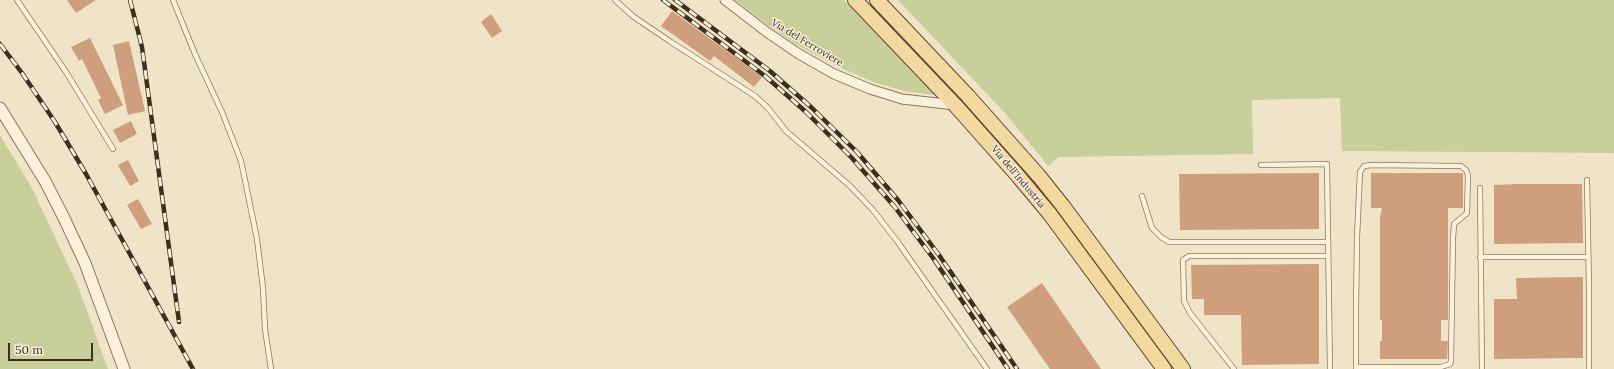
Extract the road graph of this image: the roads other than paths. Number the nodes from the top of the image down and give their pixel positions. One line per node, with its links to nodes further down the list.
1 (17, 0): 9 (lane)
2 (173, 0): 20 (lane)
3 (615, 0): 21 (lane)
4 (725, 0): 7 (street, Via del Ferroviere)
5 (855, 0): 7 (main road, Via dell'Industria)
6 (877, 0): 23 (main road, Via dell'Industria)
7 (955, 105): 22 (main road, Via dell'Industria)
8 (0, 108): 19 (street)
9 (113, 150)
10 (1261, 165): 14 (lane)
11 (1587, 180): 17 (lane)
12 (1480, 188): 16 (lane)
13 (1142, 196): 14 (lane)
14 (1328, 242): 15 (lane)
15 (1328, 256): 24 (lane); 25 (lane)
16 (1480, 257): 17 (lane); 26 (lane)
17 (1588, 257): 27 (lane)
18 (1356, 368): 18 (lane)
19 (124, 369)
20 (271, 369)
21 (987, 369)
22 (1164, 369)
23 (1183, 369)
24 (1234, 369)
25 (1330, 369)
26 (1482, 369)
27 (1589, 369)

